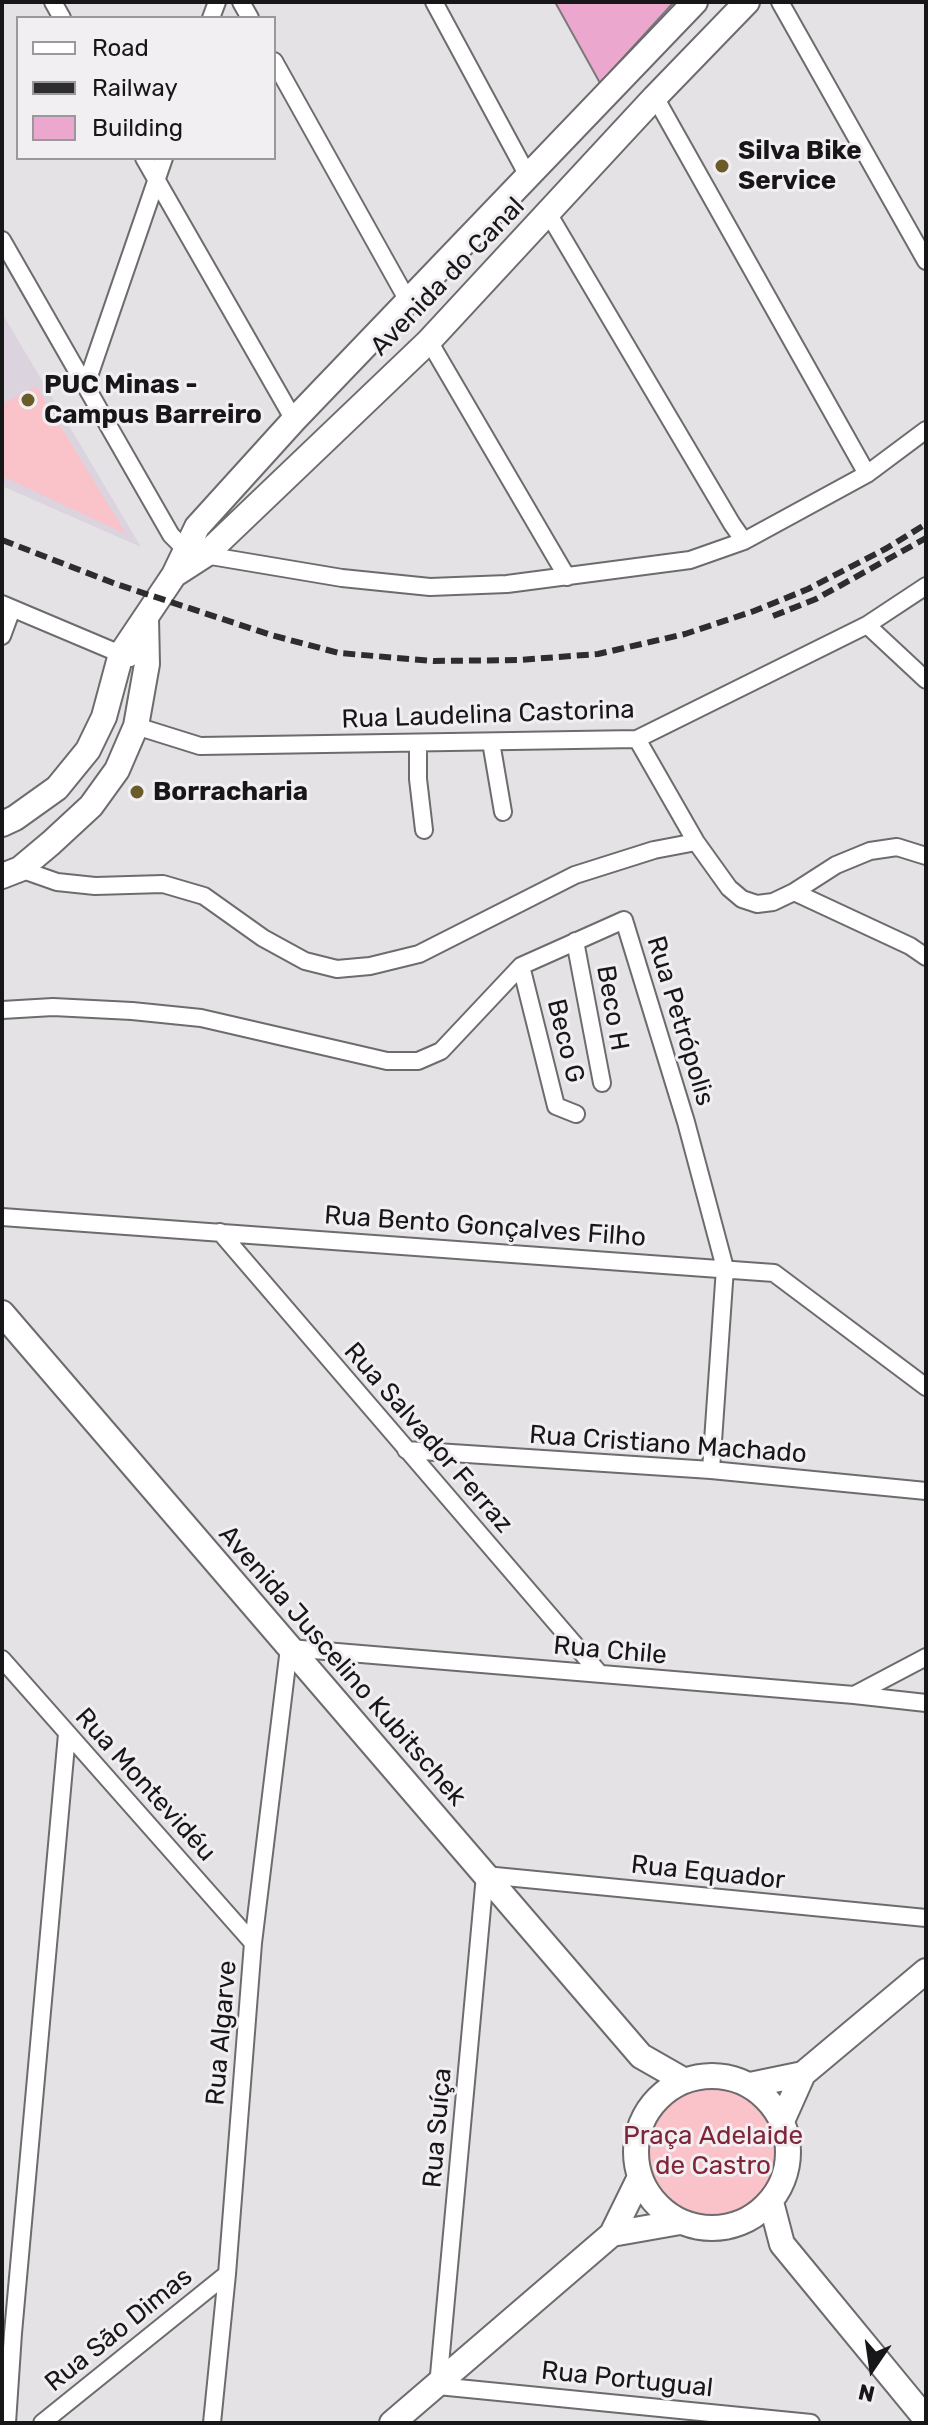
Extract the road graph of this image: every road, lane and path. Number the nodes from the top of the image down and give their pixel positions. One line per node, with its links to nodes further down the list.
1 (434, 2): 9 (street)
2 (695, 2): 9 (street, Avenida do Canal)
3 (747, 2): 6 (street, Avenida do Canal)
4 (780, 2): 13 (street)
5 (276, 65): 14 (street)
6 (655, 97): 11 (street, Avenida do Canal); 19 (street)
7 (145, 160): 10 (street)
8 (163, 160): 10 (street)
9 (528, 176): 14 (street, Avenida do Canal)
10 (156, 180): 16 (street); 17 (street)
11 (548, 213): 15 (street, Avenida do Canal); 20 (street)
12 (2, 240): 16 (street)
13 (926, 261)
14 (408, 301): 17 (street, Avenida do Canal)
15 (429, 341): 21 (street, Avenida do Canal); 22 (street)
16 (86, 385): 21 (street)
17 (294, 420): 21 (street, Avenida do Canal)
18 (926, 430): 19 (street)
19 (867, 474): 20 (street)
20 (744, 541): 22 (street)
21 (195, 552): 22 (street); 25 (street, Avenida do Canal)
22 (567, 577)
23 (926, 586): 26 (street, Rua Laudelina Castorina)
24 (7, 606): 27 (street); 28 (street)
25 (146, 618): 28 (street, Avenida do Canal); 29 (street)
26 (867, 625): 30 (street); 32 (street, Rua Laudelina Castorina)
27 (2, 636)
28 (121, 654): 29 (street); 36 (street, Avenida do Canal)
29 (147, 664): 31 (street)
30 (926, 680)
31 (136, 726): 34 (street, Rua Laudelina Castorina); 40 (street)
32 (637, 739): 33 (street, Rua Laudelina Castorina); 38 (street)
33 (491, 742): 34 (street, Rua Laudelina Castorina); 35 (street)
34 (418, 744): 37 (street)
35 (503, 812)
36 (2, 824)
37 (424, 830)
38 (696, 842): 40 (street); 41 (street)
39 (926, 856): 41 (street)
40 (11, 873)
41 (794, 892): 43 (street)
42 (575, 941): 44 (street, Rua Petrópolis); 46 (street, Beco H); 50 (street, Rua Petrópolis)
43 (926, 957)
44 (521, 966): 45 (street, Rua Petrópolis); 47 (street, Beco G)
45 (2, 1010)
46 (602, 1083)
47 (576, 1114)
48 (2, 1217): 49 (street, Rua Bento Gonçalves Filho)
49 (220, 1232): 50 (street, Rua Bento Gonçalves Filho); 53 (street, Rua Salvador Ferraz)
50 (725, 1268): 52 (street, Rua Bento Gonçalves Filho); 54 (street, Rua Petrópolis)
51 (2, 1313): 56 (street, Avenida Juscelino Kubitschek)
52 (926, 1387)
53 (406, 1450): 54 (street, Rua Cristiano Machado); 59 (street, Rua Salvador Ferraz)
54 (711, 1470): 55 (street, Rua Cristiano Machado)
55 (926, 1491)
56 (289, 1648): 59 (street, Rua Chile); 63 (street, Avenida Juscelino Kubitschek); 65 (street, Rua Algarve)
57 (926, 1657): 60 (street)
58 (2, 1659): 62 (street, Rua Montevidéu)
59 (600, 1674): 60 (street, Rua Chile)
60 (854, 1695): 61 (street, Rua Chile)
61 (926, 1703)
62 (67, 1734): 65 (street, Rua Montevidéu); 80 (street)
63 (485, 1875): 64 (street, Rua Equador); 67 (street, Avenida Juscelino Kubitschek); 81 (street, Rua Suíça)
64 (926, 1918)
65 (253, 1943): 79 (street, Rua Algarve)
66 (926, 1971): 68 (street)
67 (641, 2056): 69 (street, Avenida Juscelino Kubitschek); 71 (street, Avenida Juscelino Kubitschek)
68 (803, 2074): 70 (street); 72 (street)
69 (683, 2080): 70 (street); 71 (street)
70 (750, 2085): 72 (street)
71 (652, 2103): 73 (street)
72 (782, 2121): 74 (street)
73 (639, 2179): 75 (street); 77 (street)
74 (771, 2202): 76 (street); 78 (street)
75 (680, 2222): 76 (street); 77 (street)
76 (742, 2223): 78 (street)
77 (612, 2234): 81 (street)
78 (782, 2244): 82 (street)
79 (227, 2274): 84 (street, Rua São Dimas); 85 (street, Rua Algarve)
80 (8, 2334): 83 (street)
81 (438, 2386): 86 (street); 87 (street, Rua Portugual)
82 (926, 2419)
83 (7, 2423)
84 (42, 2423)
85 (212, 2423)
86 (392, 2423)
87 (811, 2423)

